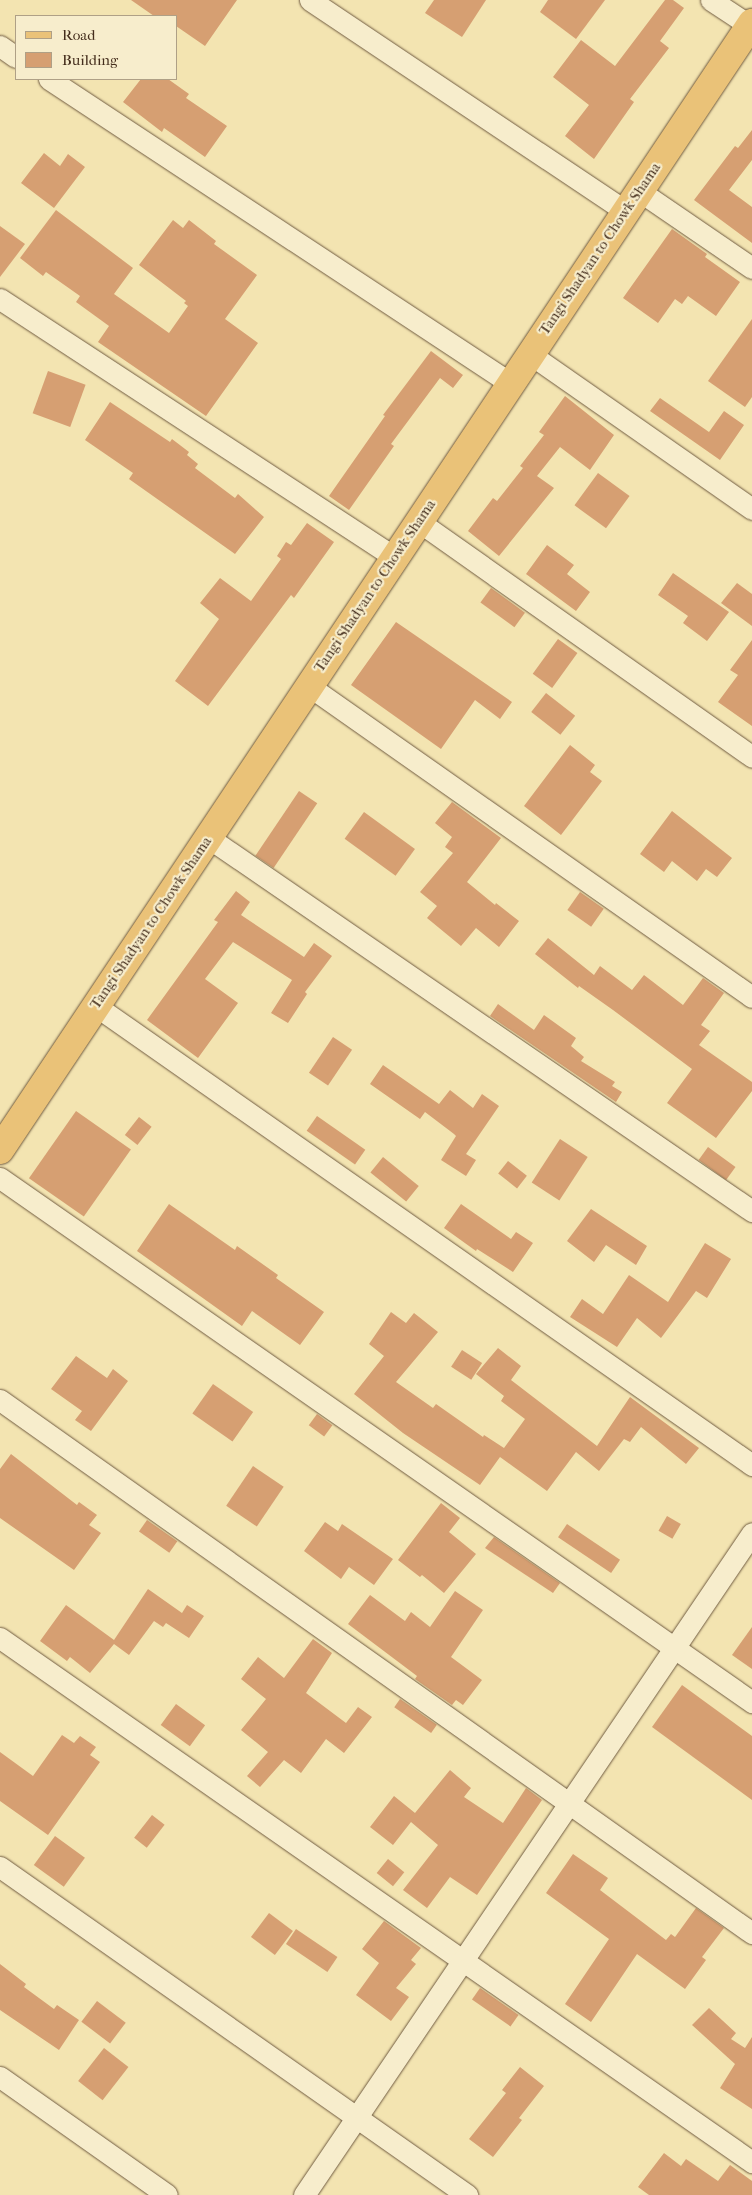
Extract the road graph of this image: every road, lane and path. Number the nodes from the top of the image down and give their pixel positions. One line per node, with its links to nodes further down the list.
1 (310, 0): 7 (street)
2 (711, 0): 3 (street)
3 (751, 26): 7 (main road, Tangi Shadyan to Chowk Shama)
4 (0, 46): 5 (street)
5 (15, 56)
6 (51, 80): 11 (street)
7 (632, 201): 8 (street); 10 (main road, Tangi Shadyan to Chowk Shama)
8 (752, 268)
9 (0, 299): 14 (street)
10 (530, 354): 11 (main road, Tangi Shadyan to Chowk Shama); 12 (street)
11 (510, 383): 13 (main road, Tangi Shadyan to Chowk Shama)
12 (752, 509)
13 (418, 521): 14 (main road, Tangi Shadyan to Chowk Shama); 16 (street)
14 (395, 557): 15 (main road, Tangi Shadyan to Chowk Shama)
15 (309, 686): 17 (main road, Tangi Shadyan to Chowk Shama); 18 (street)
16 (752, 757)
17 (208, 838): 19 (main road, Tangi Shadyan to Chowk Shama); 22 (street)
18 (752, 997)
19 (96, 1006): 20 (main road, Tangi Shadyan to Chowk Shama); 24 (street)
20 (0, 1150)
21 (0, 1178): 27 (street)
22 (752, 1210)
23 (0, 1400): 29 (street)
24 (752, 1465)
25 (752, 1533): 27 (street)
26 (0, 1638): 32 (street)
27 (675, 1648): 28 (street); 29 (street)
28 (752, 1702)
29 (569, 1805): 31 (street); 32 (street)
30 (0, 1867): 34 (street)
31 (752, 1933)
32 (464, 1961): 34 (street); 35 (street)
33 (0, 2077): 36 (street)
34 (356, 2118): 37 (street); 38 (street)
35 (752, 2162)
36 (167, 2195)
37 (304, 2195)
38 (467, 2195)

